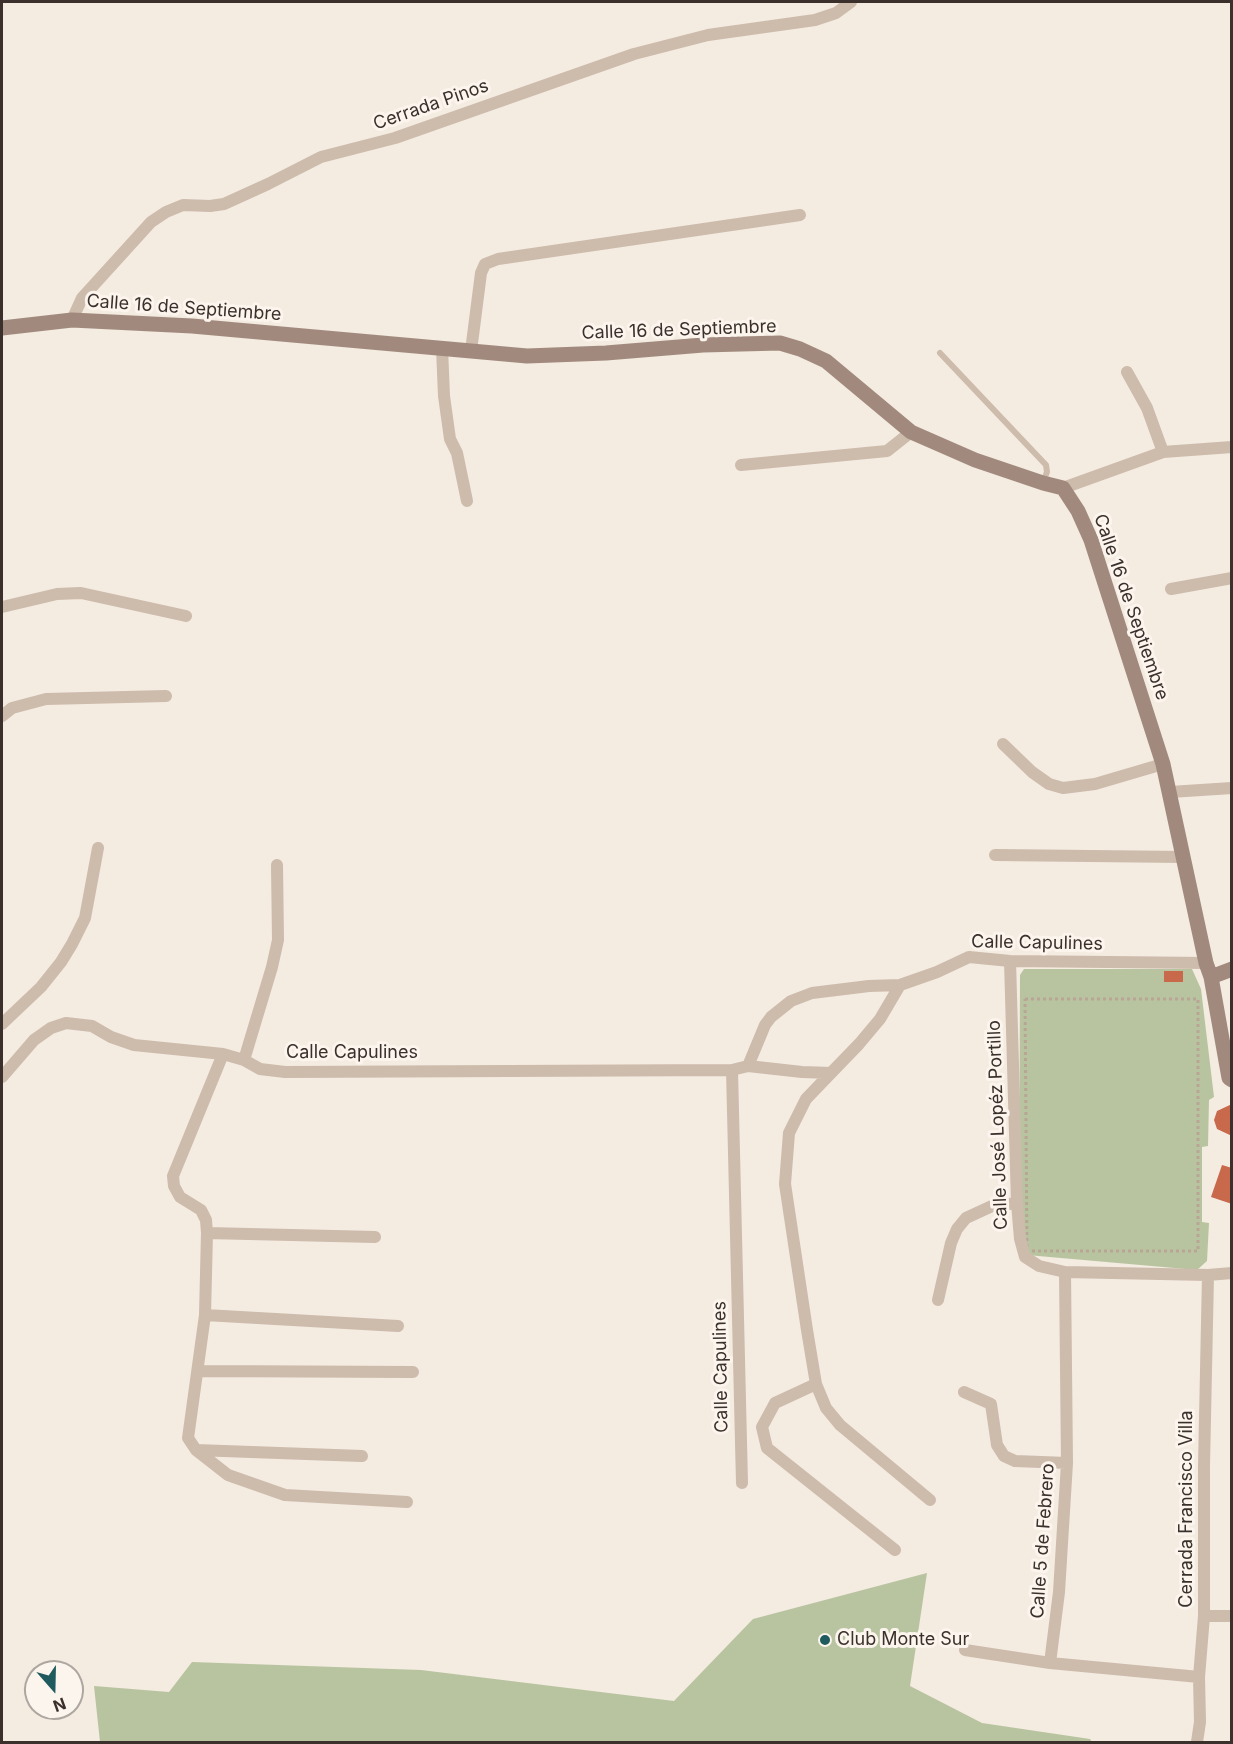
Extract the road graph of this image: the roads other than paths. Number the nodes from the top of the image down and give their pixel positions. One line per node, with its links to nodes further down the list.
1 (851, 2): 3 (street, Cerrada Pinos)
2 (800, 215): 6 (street)
3 (72, 320): 4 (main road, Calle 16 de Septiembre); 5 (main road, Calle 16 de Septiembre)
4 (2, 328)
5 (442, 348): 6 (main road, Calle 16 de Septiembre); 15 (street)
6 (471, 351): 9 (main road, Calle 16 de Septiembre)
7 (940, 353): 13 (lane)
8 (1127, 372): 11 (street)
9 (911, 432): 12 (street); 13 (main road, Calle 16 de Septiembre)
10 (1232, 447): 11 (street)
11 (1163, 452): 14 (street)
12 (741, 465)
13 (1043, 483): 14 (main road, Calle 16 de Septiembre)
14 (1063, 488): 23 (main road, Calle 16 de Septiembre)
15 (467, 501)
16 (1232, 578): 17 (street)
17 (1171, 589)
18 (2, 607): 19 (street)
19 (186, 616)
20 (166, 696): 21 (street)
21 (2, 716)
22 (1003, 744): 23 (street)
23 (1163, 764): 25 (main road, Calle 16 de Septiembre)
24 (1232, 788): 25 (street)
25 (1170, 792): 28 (main road, Calle 16 de Septiembre)
26 (98, 848): 34 (street)
27 (995, 855): 28 (street)
28 (1184, 857): 32 (main road, Calle 16 de Septiembre)
29 (277, 865): 36 (street)
30 (1010, 961): 32 (street, Calle Capulines); 33 (street, Calle Capulines); 42 (street, Calle José Lopéz Portillo)
31 (1232, 969): 32 (main road)
32 (1208, 970): 41 (main road, Calle 16 de Septiembre)
33 (900, 985): 37 (street, Calle Capulines); 39 (street)
34 (2, 1024)
35 (223, 1054): 36 (street, Calle Capulines); 40 (street, Calle Capulines); 43 (street)
36 (244, 1060): 38 (street, Calle Capulines)
37 (748, 1066): 38 (street, Calle Capulines); 39 (street)
38 (732, 1070): 58 (street, Calle Capulines)
39 (831, 1073): 53 (street)
40 (2, 1077)
41 (1230, 1079)
42 (1017, 1203): 45 (street, Calle José Lopéz Portillo); 48 (street)
43 (207, 1233): 44 (street); 49 (street)
44 (375, 1237)
45 (1065, 1272): 47 (street, Calle José Lopéz Portillo); 57 (street, Calle 5 de Febrero)
46 (1232, 1273): 47 (street, Calle José Lopéz Portillo)
47 (1208, 1275): 62 (street, Cerrada Francisco Villa)
48 (938, 1300)
49 (205, 1315): 50 (street); 51 (street)
50 (398, 1326)
51 (198, 1371): 52 (street); 55 (street)
52 (413, 1372)
53 (816, 1384): 59 (street); 61 (street)
54 (963, 1392): 57 (street)
55 (196, 1450): 56 (street); 60 (street)
56 (362, 1456)
57 (1067, 1463): 65 (street, Calle 5 de Febrero)
58 (742, 1483)
59 (930, 1500)
60 (407, 1502)
61 (895, 1550)
62 (1204, 1616): 63 (street); 66 (street, Cerrada Francisco Villa)
63 (1232, 1616)
64 (966, 1650): 65 (street)
65 (1050, 1663): 66 (street)
66 (1199, 1677): 67 (street, Cerrada Francisco Villa)
67 (1197, 1743)

